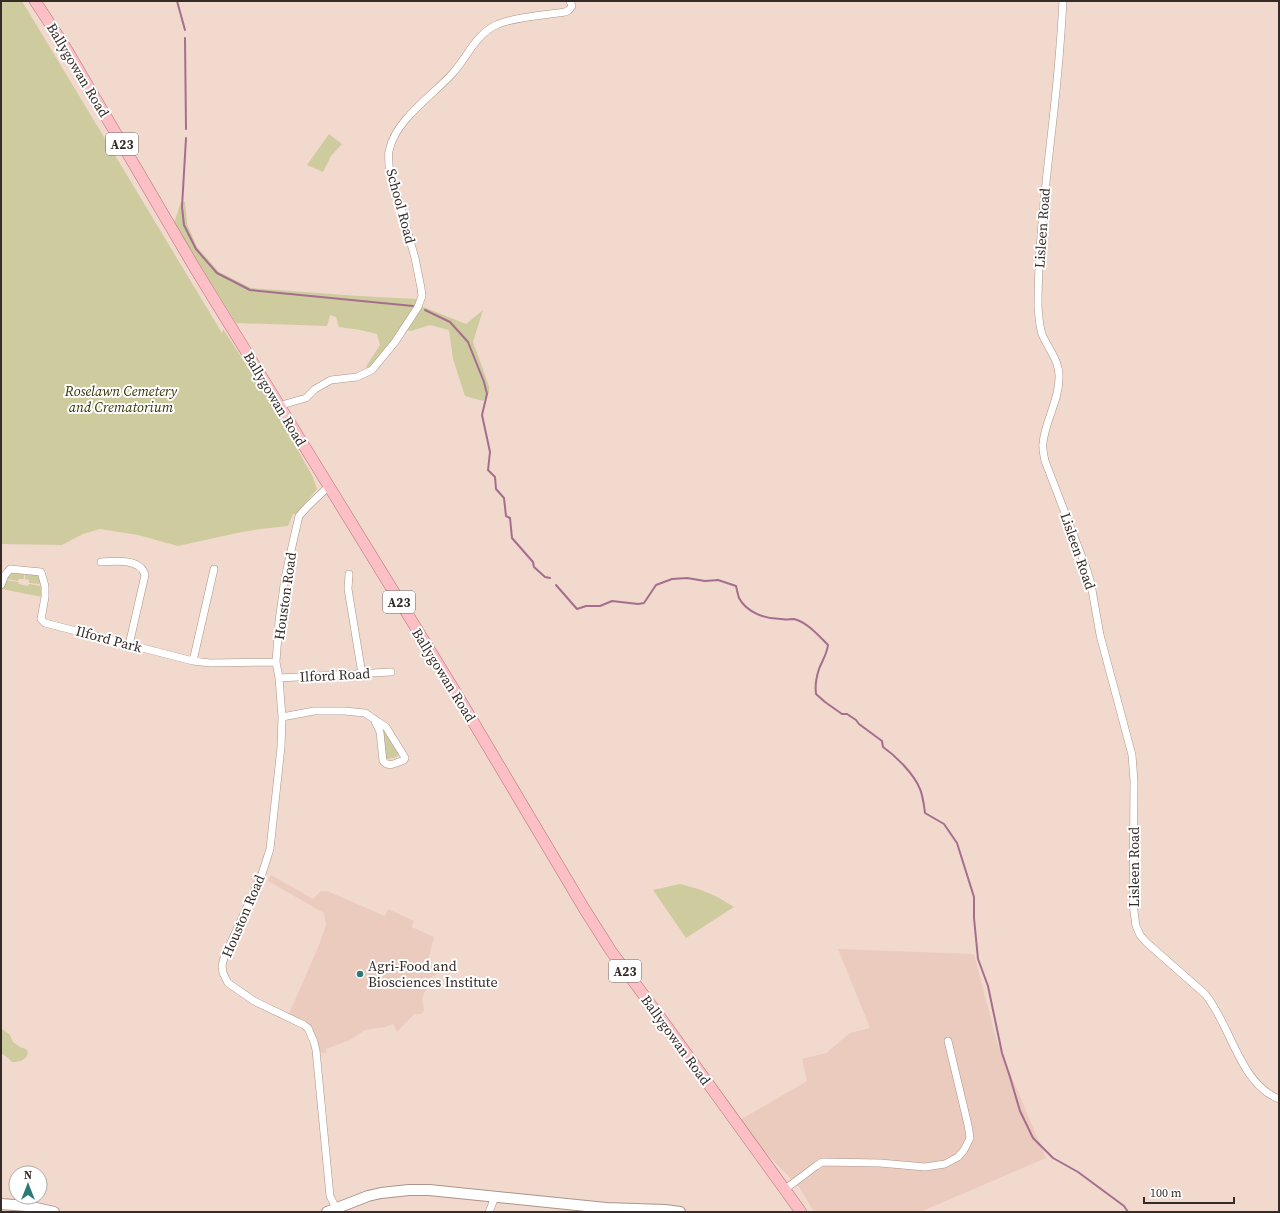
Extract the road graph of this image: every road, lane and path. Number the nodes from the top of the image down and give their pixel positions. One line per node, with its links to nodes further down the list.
1 (35, 1): 4 (main road, Ballygowan Road / A23)
2 (570, 1): 4 (street, School Road)
3 (1063, 1): 19 (street, Lisleen Road)
4 (278, 406): 5 (main road, Ballygowan Road / A23)
5 (328, 487): 12 (street, Houston Road); 20 (main road, Ballygowan Road / A23)
6 (100, 562): 10 (street)
7 (214, 569): 11 (street)
8 (349, 574): 14 (street)
9 (1, 585): 10 (street, Ilford Park)
10 (129, 644): 11 (street, Ilford Park)
11 (193, 660): 12 (street, Ilford Park)
12 (276, 662): 15 (street, Houston Road)
13 (391, 672): 14 (street, Ilford Road)
14 (362, 674): 15 (street, Ilford Road)
15 (279, 678): 16 (street, Houston Road)
16 (282, 717): 17 (street); 23 (street, Houston Road)
17 (374, 719): 17 (street)
18 (948, 1041): 20 (street)
19 (1279, 1099)
20 (784, 1190): 27 (main road, Ballygowan Road / A23)
21 (495, 1197): 23 (street); 25 (street); 26 (street)
22 (1, 1204): 24 (street)
23 (332, 1210)
24 (54, 1212)
25 (489, 1212)
26 (680, 1212)
27 (800, 1212)

